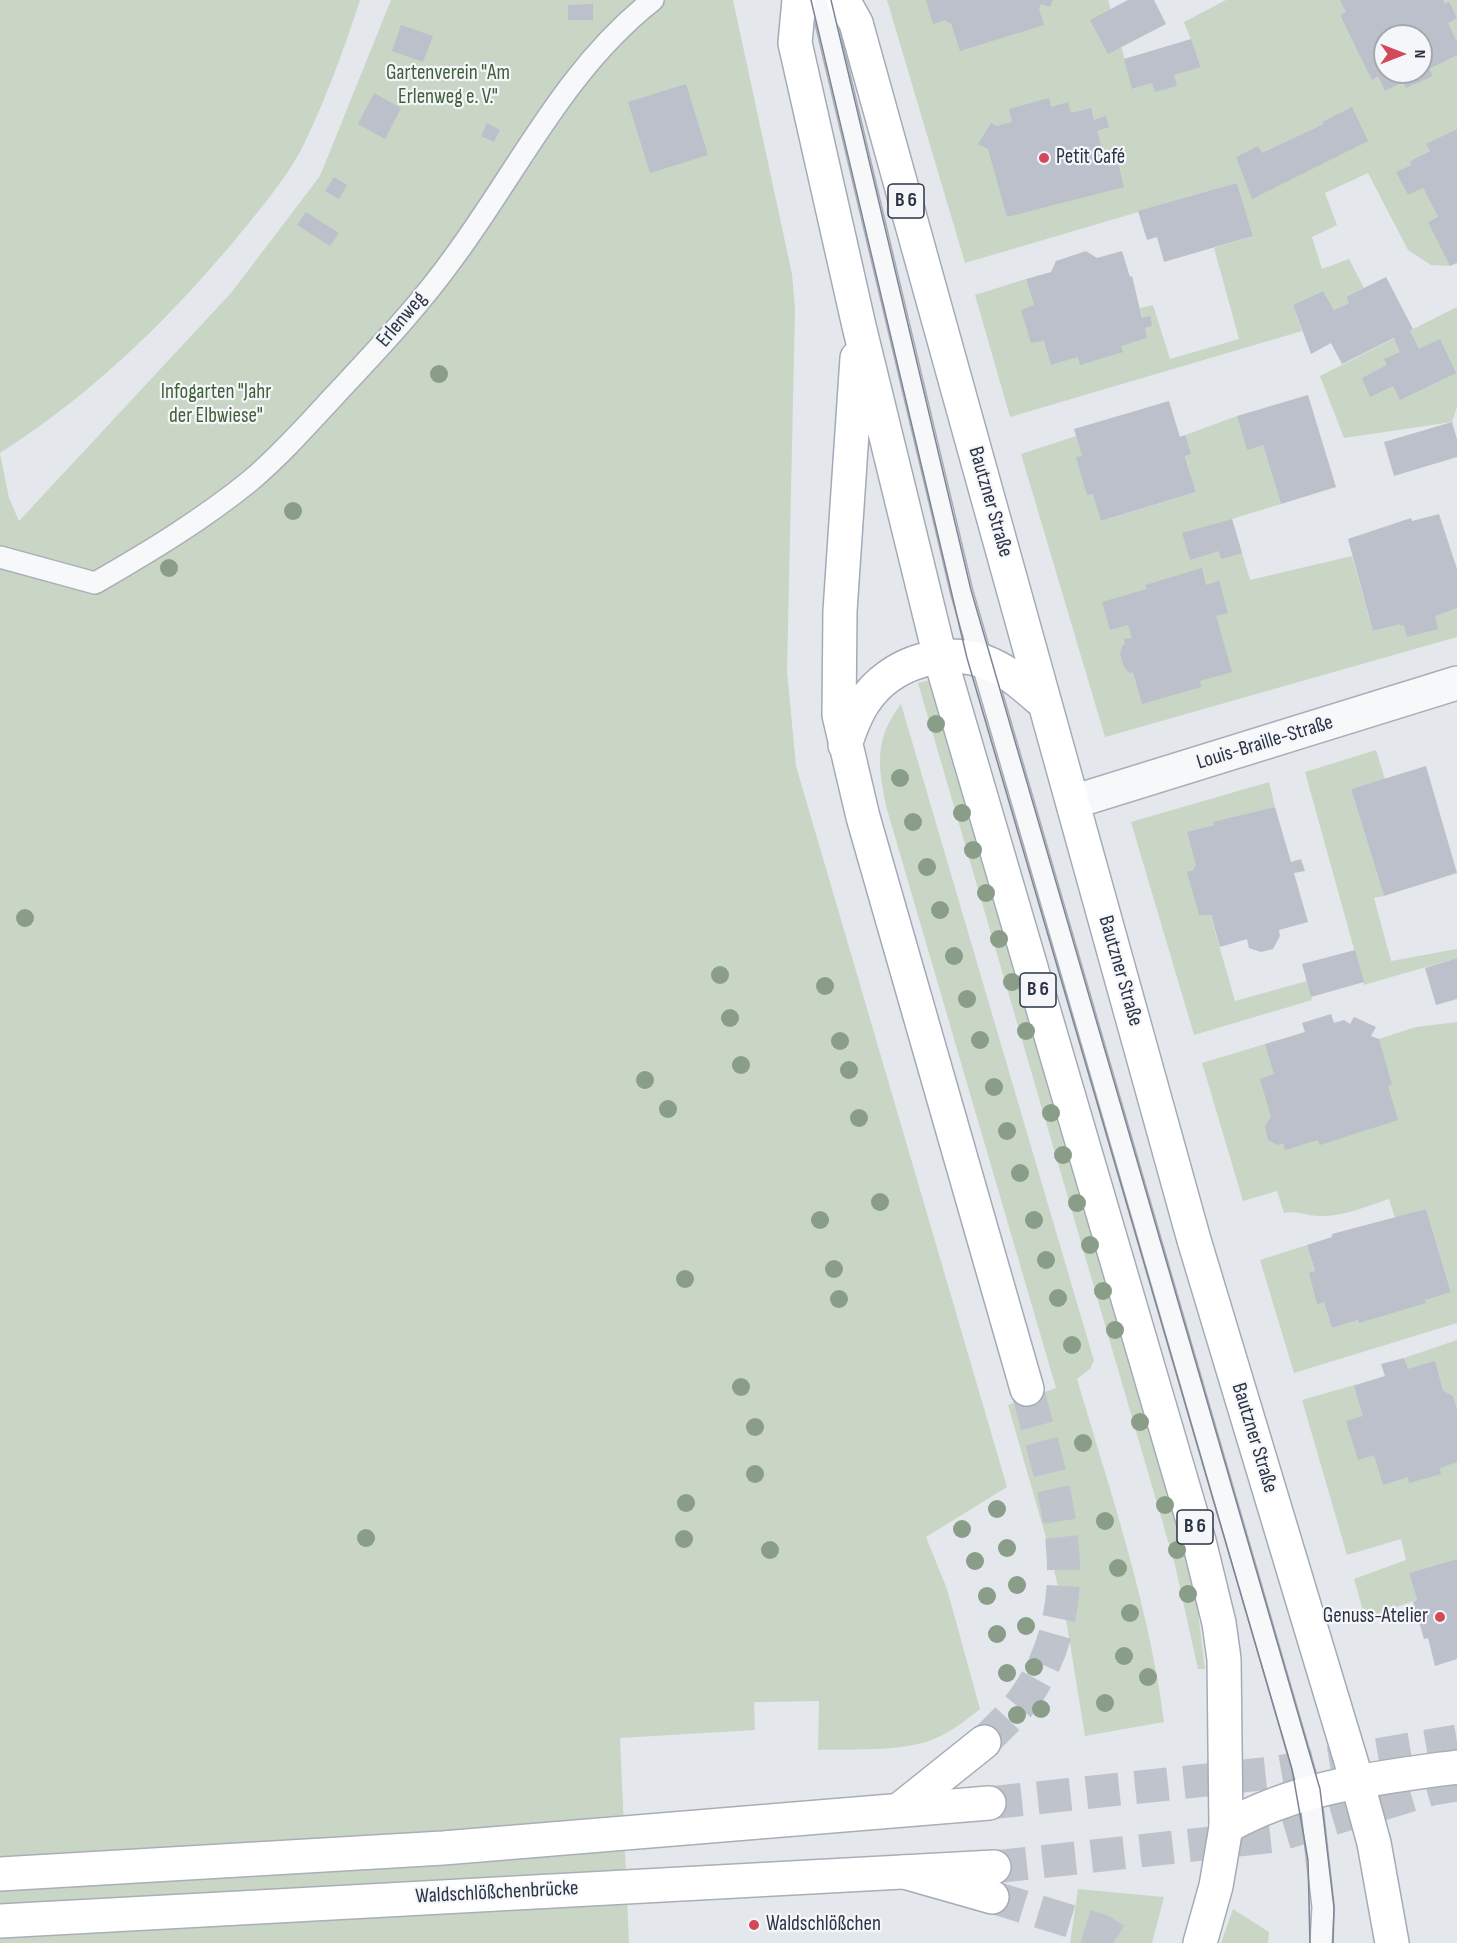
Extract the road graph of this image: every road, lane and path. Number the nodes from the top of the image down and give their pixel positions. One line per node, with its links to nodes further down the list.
1 (653, 0): 6 (lane, Erlenweg)
2 (799, 0): 5 (main road, B 6)
3 (821, 0): 8 (lane)
4 (843, 0): 10 (main road, Bautzner Straße / B 6)
5 (859, 326): 7 (main road, B 6); 11 (main road)
6 (0, 557)
7 (940, 657): 8 (main road); 11 (main road); 20 (main road, B 6)
8 (982, 661): 10 (main road); 17 (lane)
9 (1457, 684): 12 (street, Louis-Braille-Straße)
10 (1044, 703): 12 (main road, Bautzner Straße / B 6)
11 (845, 745): 13 (main road)
12 (1073, 802): 16 (main road, Bautzner Straße / B 6)
13 (1027, 1389)
14 (984, 1742): 19 (main road)
15 (1457, 1767): 16 (main road)
16 (1357, 1781): 17 (main road); 26 (main road, Bautzner Straße / B 6)
17 (1310, 1792): 20 (main road); 25 (lane)
18 (989, 1803): 19 (main road)
19 (899, 1810): 21 (main road)
20 (1226, 1827): 24 (main road, B 6)
21 (0, 1874)
22 (993, 1882): 23 (main road, Waldschlößchenbrücke)
23 (0, 1921)
24 (1200, 1943)
25 (1321, 1943)
26 (1392, 1943)

